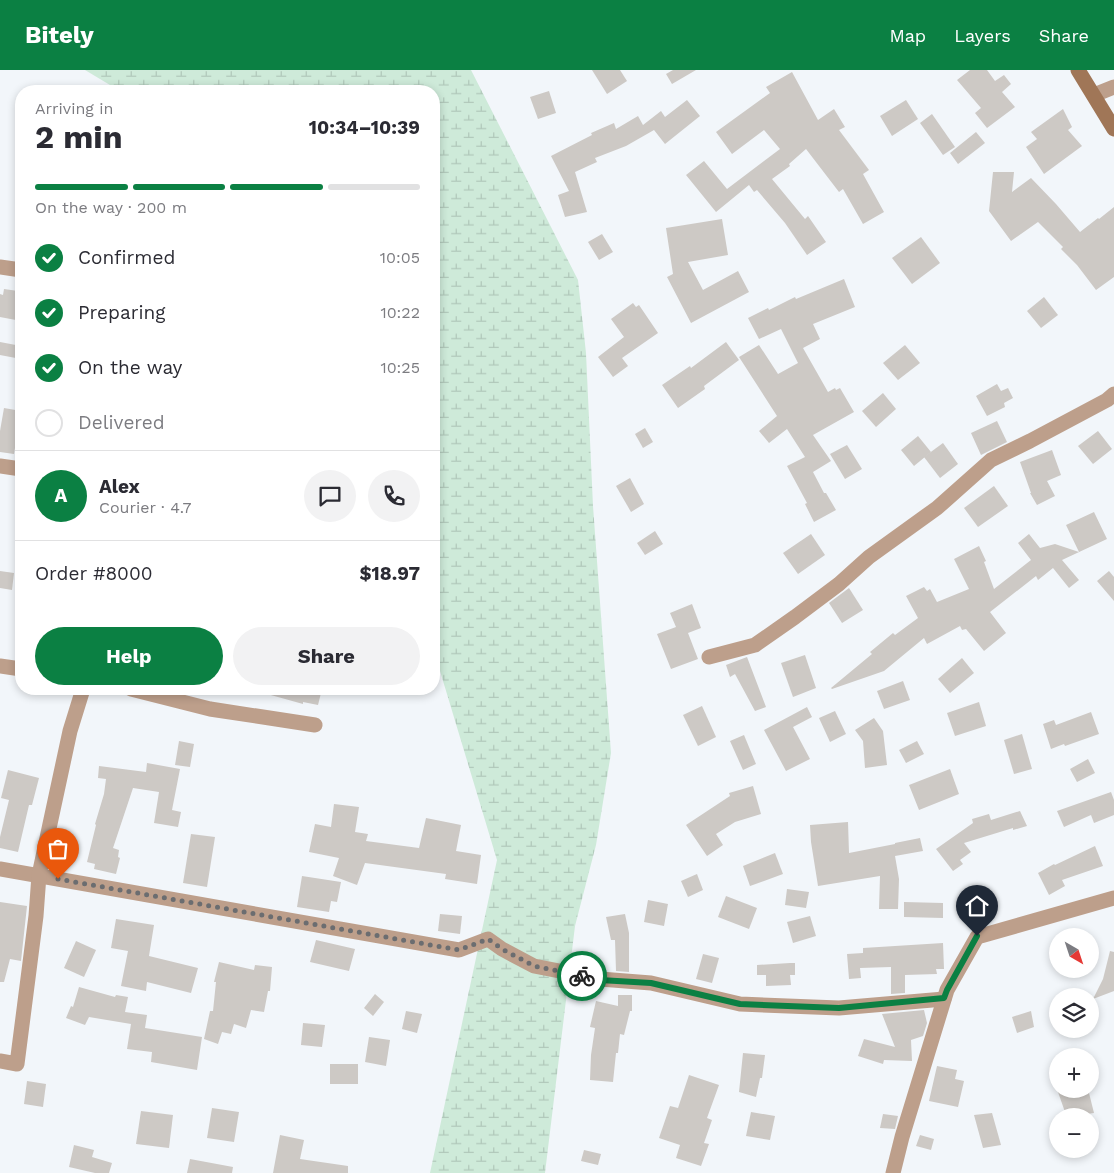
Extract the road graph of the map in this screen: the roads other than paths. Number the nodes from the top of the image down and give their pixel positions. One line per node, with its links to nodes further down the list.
1 (1078, 70): 3 (street)
2 (1114, 87): 3 (street)
3 (1094, 95): 4 (street)
4 (1114, 128)
5 (0, 267): 6 (street)
6 (15, 269)
7 (1114, 394): 10 (street)
8 (0, 466): 9 (street)
9 (15, 469)
10 (709, 657)
11 (0, 666): 12 (street)
12 (15, 667)
13 (81, 695): 17 (street)
14 (155, 695): 15 (street)
15 (315, 725)
16 (0, 869): 17 (street)
17 (39, 875): 19 (street); 20 (street)
18 (1114, 898): 19 (street)
19 (944, 998): 21 (street)
20 (0, 1061)
21 (893, 1173)

